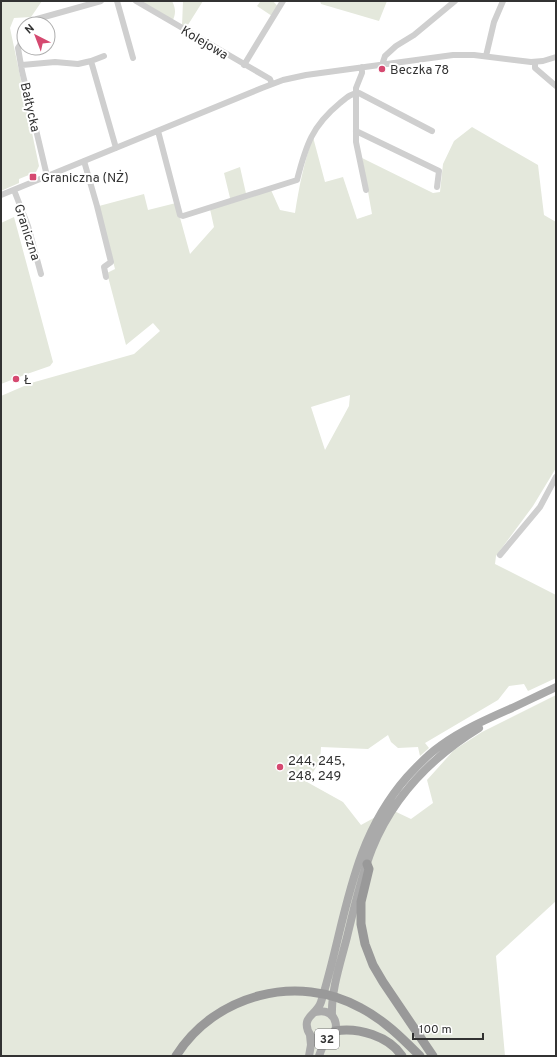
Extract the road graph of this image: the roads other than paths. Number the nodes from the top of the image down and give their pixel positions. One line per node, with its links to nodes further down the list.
1 (102, 1): 7 (street)
2 (117, 1): 12 (street)
3 (136, 1): 17 (street, Kolejowa)
4 (283, 1): 17 (street)
5 (455, 1): 15 (street)
6 (503, 1): 10 (street)
7 (54, 16)
8 (20, 56): 16 (street, Bałtycka)
9 (104, 56): 13 (street)
10 (486, 56): 14 (street); 15 (street)
11 (556, 57): 14 (street)
12 (132, 58)
13 (91, 61): 16 (street); 25 (street)
14 (535, 62): 20 (street)
15 (383, 64): 18 (street)
16 (22, 65): 27 (street, Bałtycka)
17 (244, 65): 19 (street, Kolejowa)
18 (362, 67): 19 (street); 21 (street)
19 (272, 84): 22 (street)
20 (556, 86)
21 (356, 93): 22 (street); 23 (street); 24 (street)
22 (158, 131): 25 (street)
23 (356, 131): 28 (street); 30 (street)
24 (432, 131)
25 (116, 148): 26 (street)
26 (84, 161): 27 (street); 33 (street)
27 (47, 176): 29 (street)
28 (437, 187)
29 (14, 190): 31 (street); 32 (street, Graniczna)
30 (366, 190)
31 (1, 195)
32 (41, 274)
33 (106, 277)
34 (556, 477): 35 (street)
35 (500, 555)
36 (556, 687): 37 (main road)
37 (512, 708): 38 (main road); 39 (main road)
38 (367, 864): 40 (main road); 49 (highway)
39 (316, 1012): 40 (main road, 32); 42 (main road, 32)
40 (332, 1015): 41 (main road, 32)
41 (335, 1031): 43 (main road, 32); 47 (highway)
42 (310, 1035): 43 (main road, 32); 45 (main road)
43 (325, 1040): 46 (main road, 32)
44 (176, 1056): 48 (highway)
45 (309, 1056)
46 (319, 1056)
47 (402, 1056)
48 (420, 1056)
49 (433, 1056)

